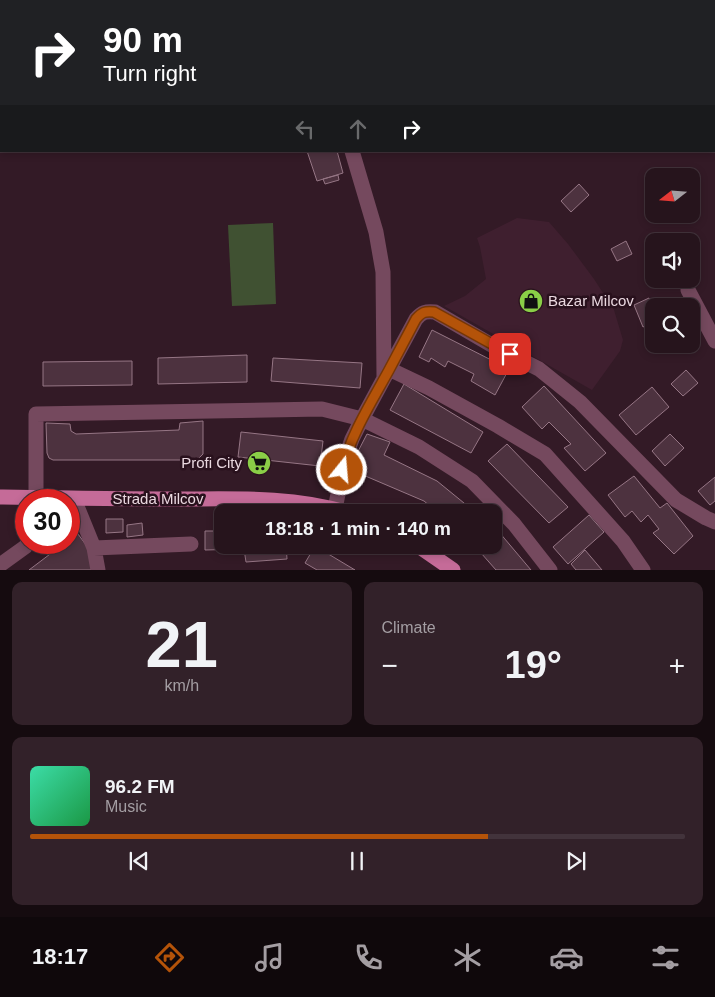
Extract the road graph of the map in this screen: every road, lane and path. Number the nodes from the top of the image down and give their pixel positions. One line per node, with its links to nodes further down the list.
1 (352, 152): 4 (street)
2 (688, 290): 3 (street)
3 (715, 341)
4 (387, 374): 5 (street); 13 (street); 22 (street)
5 (362, 419): 6 (street); 11 (street); 21 (street)
6 (46, 489)
7 (0, 497): 8 (main road, Strada Milcov)
8 (15, 498)
9 (80, 499): 10 (main road, Strada Milcov)
10 (304, 504)
11 (341, 504)
12 (80, 514): 15 (street)
13 (715, 522)
14 (191, 544): 15 (street)
15 (94, 548): 19 (street)
16 (15, 554): 18 (street)
17 (430, 554): 20 (main road)
18 (0, 565)
19 (98, 570)
20 (453, 570)
21 (550, 570)
22 (643, 570)

